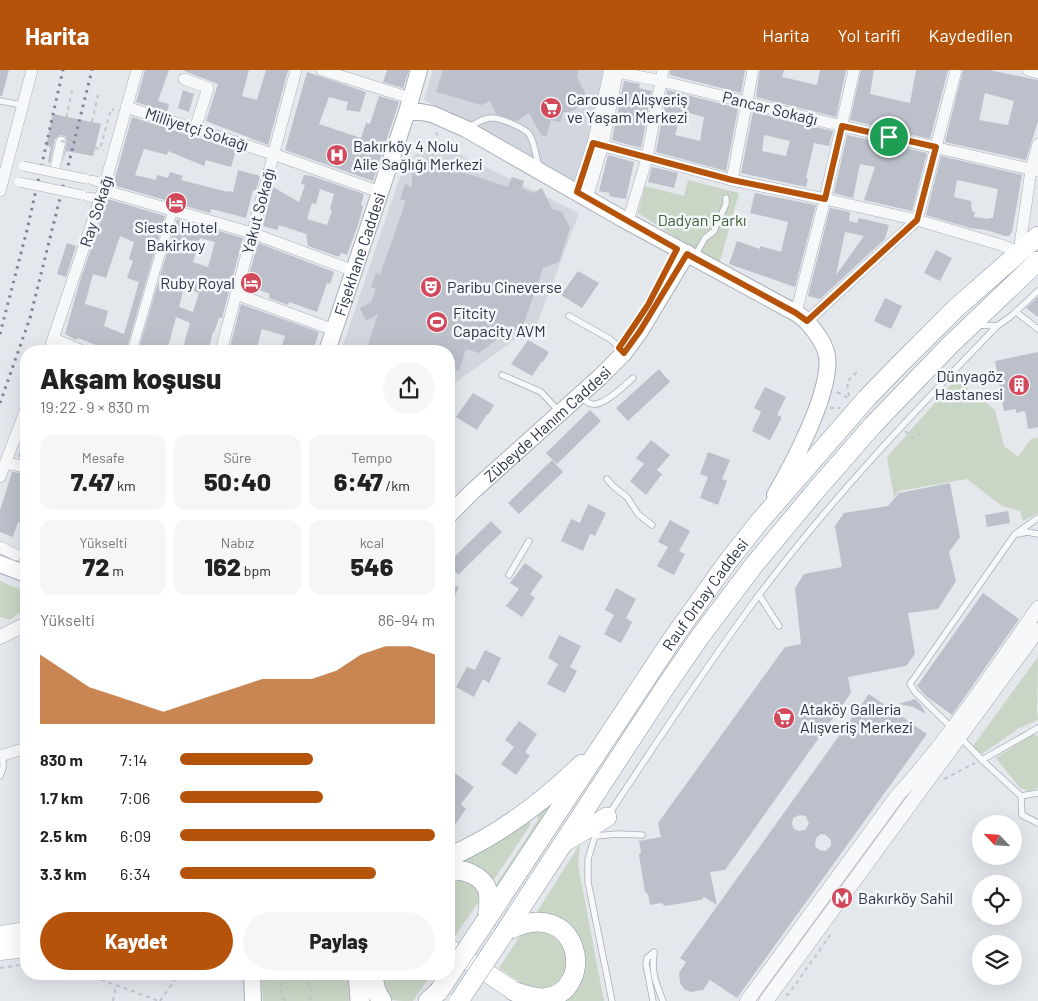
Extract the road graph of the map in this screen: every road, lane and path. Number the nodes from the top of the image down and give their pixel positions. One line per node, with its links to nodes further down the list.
1 (32, 70): 19 (street)
2 (137, 70): 20 (street, Ray Sokağı)
3 (296, 70): 30 (street, Yakut Sokağı)
4 (322, 70): 18 (street)
5 (419, 70): 18 (main road, Fişekhane Caddesi)
6 (753, 70): 17 (street)
7 (854, 70): 21 (street)
8 (956, 70): 29 (street)
9 (1028, 70): 11 (street)
10 (614, 71): 12 (street, Pancar Sokağı); 26 (street)
11 (1038, 72)
12 (662, 75): 17 (street, Pancar Sokağı); 32 (street)
13 (184, 79): 22 (street)
14 (72, 91): 25 (path)
15 (98, 95): 28 (path, bridge)
16 (0, 101): 19 (lane)
17 (746, 101): 21 (street, Pancar Sokağı); 38 (street)
18 (409, 105): 23 (main road); 40 (main road, Fişekhane Caddesi)
19 (23, 106): 33 (street)
20 (126, 110): 22 (street, Milliyetçi Sokağı); 28 (path); 41 (street, Ray Sokağı)
21 (842, 126): 29 (street, Pancar Sokağı); 44 (street)
22 (195, 129): 30 (street, Milliyetçi Sokağı)
23 (466, 129): 34 (main road); 34 (lane)
24 (437, 132): 31 (path)
25 (61, 141): 28 (path, bridge); 36 (street)
26 (598, 144): 32 (street); 42 (street)
27 (1038, 144): 35 (street)
28 (87, 146)
29 (936, 147): 35 (street, Pancar Sokağı); 46 (street)
30 (273, 154): 40 (street, Milliyetçi Sokağı); 48 (street, Yakut Sokağı)
31 (432, 158)
32 (647, 158): 38 (street); 47 (street)
33 (8, 163): 36 (street, bridge); 37 (street)
34 (539, 170): 42 (main road)
35 (1035, 170): 50 (street)
36 (54, 172): 41 (street, bridge)
37 (4, 179): 39 (street); 41 (street, bridge)
38 (732, 180): 44 (street)
39 (0, 192)
40 (380, 192): 53 (main road, Fişekhane Caddesi)
41 (96, 193): 45 (street); 63 (street, Ray Sokağı)
42 (582, 195): 47 (main road)
43 (726, 198): 51 (lane)
44 (825, 199): 46 (street); 58 (street)
45 (173, 210): 48 (street); 66 (street)
46 (917, 220): 50 (street); 58 (street)
47 (628, 221): 51 (main road)
48 (252, 233): 53 (street); 55 (street, Yakut Sokağı)
49 (1038, 236): 50 (highway, Rauf Orbay Caddesi)
50 (1019, 252): 86 (highway, Rauf Orbay Caddesi)
51 (686, 253): 58 (main road); 69 (main road, Zübeyde Hanım Caddesi)
52 (1038, 261): 59 (highway, Rauf Orbay Caddesi)
53 (354, 271): 62 (main road, Fişekhane Caddesi)
54 (1038, 291): 56 (lane)
55 (236, 294): 62 (street); 67 (street, Yakut Sokağı)
56 (1016, 312): 60 (lane); 61 (lane)
57 (569, 316): 69 (lane)
58 (802, 317): 73 (main road)
59 (972, 324): 60 (lane); 118 (highway, Rauf Orbay Caddesi)
60 (998, 326): 98 (lane)
61 (1038, 329)
62 (334, 330): 68 (main road, Fişekhane Caddesi)
63 (54, 339): 64 (street, Ray Sokağı); 65 (street)
64 (52, 345)
65 (68, 345)
66 (134, 345)
67 (223, 345)
68 (329, 345)
69 (621, 350): 74 (main road, Zübeyde Hanım Caddesi); 75 (main road, Zübeyde Hanım Caddesi)
70 (858, 370): 73 (path)
71 (502, 374): 75 (lane)
72 (633, 378): 74 (lane)
73 (824, 384): 86 (main road)
74 (578, 396): 84 (main road, Zübeyde Hanım Caddesi)
75 (554, 406): 83 (main road, Zübeyde Hanım Caddesi)
76 (20, 426): 79 (street)
77 (923, 430): 78 (path)
78 (914, 440)
79 (6, 464): 80 (street); 81 (street)
80 (20, 466)
81 (0, 477)
82 (606, 479): 87 (lane)
83 (455, 499)
84 (455, 509)
85 (1038, 518): 88 (lane)
86 (760, 520): 106 (highway, Rauf Orbay Caddesi)
87 (652, 525)
88 (1016, 534): 89 (lane); 105 (lane)
89 (1038, 534)
90 (529, 541): 96 (lane)
91 (0, 547): 92 (street)
92 (16, 555)
93 (0, 564): 94 (main road)
94 (20, 572)
95 (0, 574): 97 (main road)
96 (509, 575)
97 (20, 582)
98 (760, 594): 100 (lane); 114 (lane)
99 (1038, 608): 105 (street)
100 (779, 626)
101 (20, 627): 103 (street)
102 (1038, 630): 105 (street)
103 (0, 637)
104 (1038, 728): 109 (lane)
105 (956, 733): 109 (lane); 111 (street); 158 (street)
106 (602, 744): 119 (highway); 121 (highway, Rauf Orbay Caddesi)
107 (20, 750): 108 (street)
108 (2, 756): 110 (lane)
109 (982, 760): 111 (path); 113 (lane)
110 (0, 776)
111 (920, 792): 159 (street)
112 (1038, 793): 113 (lane)
113 (1021, 796): 115 (lane)
114 (607, 817): 117 (lane); 118 (highway)
115 (1038, 823)
116 (642, 835): 117 (lane)
117 (595, 836): 155 (lane)
118 (563, 843): 123 (highway, Rauf Orbay Caddesi)
119 (455, 854)
120 (455, 870): 121 (highway)
121 (487, 919): 131 (highway, Rauf Orbay Caddesi, bridge)
122 (20, 932): 125 (main road)
123 (505, 932): 143 (highway); 153 (highway, Rauf Orbay Caddesi, bridge)
124 (831, 934): 141 (path)
125 (0, 935)
126 (20, 949): 127 (main road)
127 (0, 952)
128 (455, 952): 143 (main road)
129 (455, 962): 143 (main road)
130 (20, 965): 132 (path)
131 (455, 966)
132 (0, 968)
133 (102, 980): 142 (path)
134 (176, 980): 147 (path)
135 (252, 980): 148 (main road)
136 (282, 980): 145 (path)
137 (307, 980): 150 (path)
138 (358, 980): 151 (highway)
139 (374, 980): 152 (highway)
140 (445, 980): 144 (highway, Rauf Orbay Caddesi, bridge)
141 (796, 983)
142 (116, 985): 146 (path); 147 (path)
143 (513, 996): 154 (main road)
144 (433, 998)
145 (285, 1000): 149 (path)
146 (113, 1001)
147 (160, 1001)
148 (253, 1001)
149 (281, 1001)
150 (310, 1001)
151 (360, 1001)
152 (382, 1001)
153 (459, 1001)
154 (530, 1001)
155 (612, 1001)
156 (653, 1001): 157 (lane)
157 (663, 1001)
158 (747, 1001)
159 (766, 1001)

